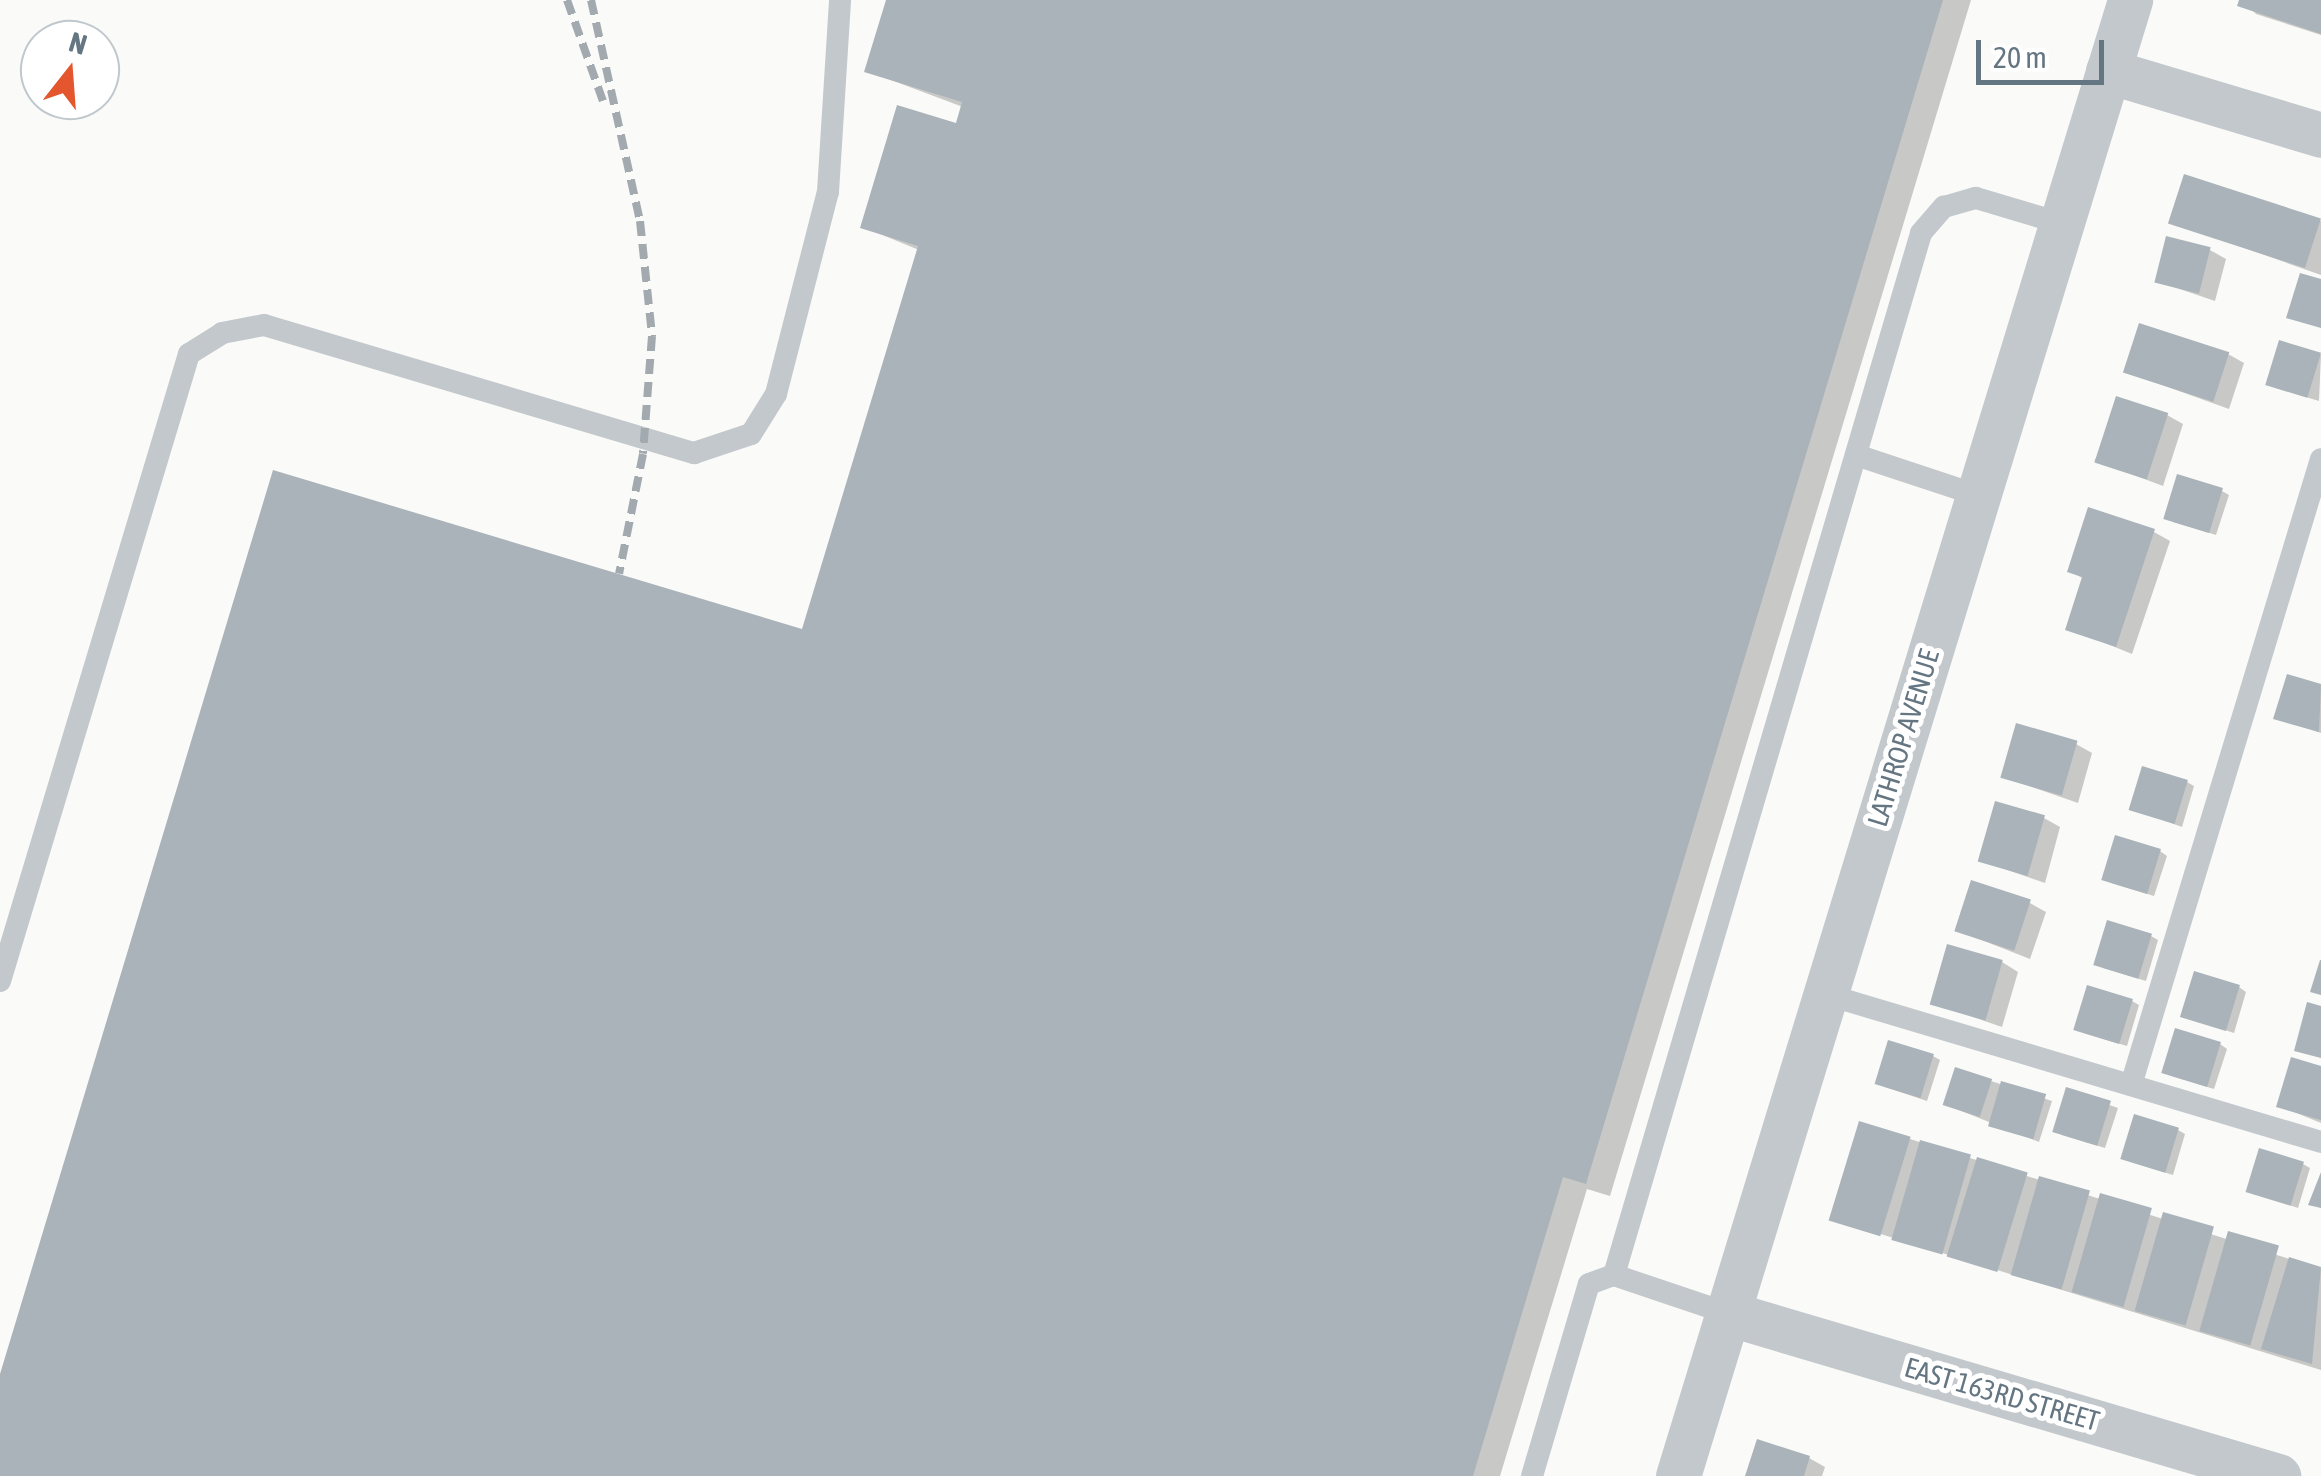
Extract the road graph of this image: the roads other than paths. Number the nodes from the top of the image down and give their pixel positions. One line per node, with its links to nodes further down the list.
1 (840, 0): 9 (lane)
2 (2130, 0): 3 (street, LATHROP AVENUE)
3 (2108, 71): 4 (street); 5 (street, LATHROP AVENUE)
4 (2321, 136)
5 (2060, 223): 6 (lane); 8 (street, LATHROP AVENUE)
6 (1856, 456): 8 (lane); 13 (lane)
7 (2321, 458): 11 (lane)
8 (1978, 495): 10 (street, LATHROP AVENUE)
9 (0, 981)
10 (1826, 994): 11 (lane); 14 (street, LATHROP AVENUE)
11 (2131, 1085): 12 (lane)
12 (2321, 1142)
13 (1614, 1275): 14 (lane); 15 (lane)
14 (1727, 1313): 16 (street, LATHROP AVENUE); 17 (street, EAST 163RD STREET)
15 (1532, 1476)
16 (1678, 1476)
17 (2278, 1476)

